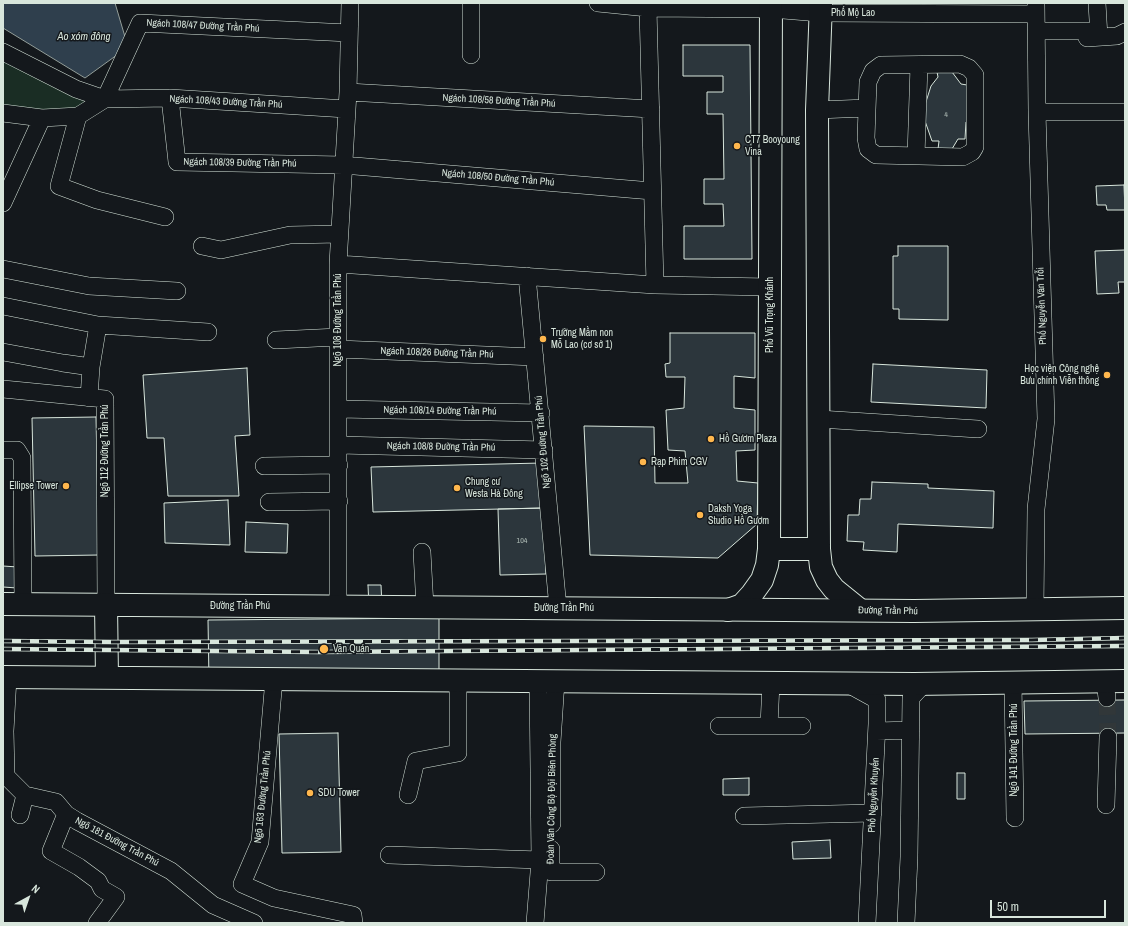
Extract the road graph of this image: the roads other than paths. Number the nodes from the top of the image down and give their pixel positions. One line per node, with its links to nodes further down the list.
1 (350, 3): 11 (street, Ngõ 108 Đường Trần Phú)
2 (471, 3): 14 (street)
3 (598, 3): 6 (street, Phố Mộ Lao)
4 (1097, 3): 12 (street)
5 (771, 6): 6 (street, Phố Mộ Lao); 7 (street, Phố Mộ Lao); 38 (main road, Phố Vũ Trọng Khánh)
6 (648, 8): 20 (street)
7 (820, 8): 8 (street, Phố Mộ Lao); 21 (main road)
8 (1036, 8): 9 (street, Phố Nguyễn Văn Trỗi)
9 (1037, 32): 12 (street); 22 (street, Phố Nguyễn Văn Trỗi)
10 (1125, 32): 12 (street)
11 (349, 33): 17 (street, Ngách 108/47 Đường Trần Phú); 18 (street, Ngõ 108 Đường Trần Phú)
12 (1099, 37)
13 (3, 52): 17 (street)
14 (471, 55)
15 (918, 65): 19 (street); 27 (street); 27 (street)
16 (170, 98): 17 (street, Ngách 108/43 Đường Trần Phú); 18 (street, Ngách 108/43 Đường Trần Phú); 28 (street, Ngách 108/39 Đường Trần Phú)
17 (105, 99): 25 (street)
18 (347, 100): 20 (street, Ngách 108/58 Đường Trần Phú); 28 (street, Ngõ 108 Đường Trần Phú)
19 (867, 108): 21 (street); 27 (street)
20 (651, 109): 29 (street)
21 (818, 110): 52 (main road)
22 (1037, 112): 23 (street); 70 (street, Phố Nguyễn Văn Trỗi)
23 (1125, 112)
24 (3, 113): 26 (street)
25 (78, 116): 26 (street); 31 (street)
26 (42, 118): 30 (street)
27 (916, 156)
28 (343, 165): 29 (street, Ngách 108/50 Đường Trần Phú); 32 (street, Ngõ 108 Đường Trần Phú)
29 (652, 191): 37 (street)
30 (3, 203)
31 (165, 217)
32 (339, 234): 33 (street); 34 (street, Ngõ 108 Đường Trần Phú)
33 (202, 246)
34 (338, 264): 36 (street); 44 (street, Ngõ 108 Đường Trần Phú)
35 (3, 269): 39 (street)
36 (528, 276): 37 (street); 46 (street, Ngõ 102 Đường Trần Phú)
37 (655, 285): 38 (street)
38 (770, 287): 61 (main road, Phố Vũ Trọng Khánh)
39 (177, 292)
40 (3, 306): 41 (street)
41 (98, 325): 42 (street); 47 (street)
42 (208, 332)
43 (276, 340): 44 (street, Ngách 108/26 Đường Trần Phú)
44 (338, 343): 46 (street, Ngách 108/26 Đường Trần Phú); 50 (street, Ngõ 108 Đường Trần Phú)
45 (3, 352): 47 (street)
46 (535, 357): 51 (street, Ngõ 102 Đường Trần Phú)
47 (91, 367): 49 (street)
48 (3, 389): 49 (street, Ngõ 112 Đường Trần Phú)
49 (89, 398): 65 (street, Ngõ 112 Đường Trần Phú)
50 (338, 409): 51 (street, Ngách 108/14 Đường Trần Phú); 54 (street, Ngõ 108 Đường Trần Phú)
51 (541, 413): 56 (street, Ngõ 102 Đường Trần Phú)
52 (819, 419): 53 (street); 62 (main road)
53 (978, 429)
54 (339, 445): 56 (street, Ngách 108/8 Đường Trần Phú); 57 (street, Ngõ 108 Đường Trần Phú)
55 (3, 450): 64 (street)
56 (544, 450): 68 (street, Ngõ 102 Đường Trần Phú)
57 (339, 465): 58 (street); 59 (street, Ngõ 108 Đường Trần Phú)
58 (264, 466)
59 (339, 501): 60 (street); 66 (street, Ngõ 108 Đường Trần Phú)
60 (269, 502)
61 (769, 549): 62 (main road); 71 (main road, Phố Vũ Trọng Khánh)
62 (819, 549): 72 (main road)
63 (422, 552): 67 (street)
64 (13, 604): 65 (main road, Đường Trần Phú)
65 (106, 605): 66 (main road, Đường Trần Phú); 74 (main road)
66 (338, 606): 67 (main road, Đường Trần Phú)
67 (425, 607): 68 (main road, Đường Trần Phú)
68 (558, 608): 71 (main road, Đường Trần Phú)
69 (1125, 608): 70 (main road, Đường Trần Phú)
70 (1035, 609): 72 (main road, Đường Trần Phú)
71 (728, 610): 72 (main road, Đường Trần Phú)
72 (860, 610)
73 (6, 677): 74 (main road); 89 (street)
74 (107, 677): 75 (main road)
75 (274, 678): 76 (main road); 102 (street, Ngõ 163 Đường Trần Phú)
76 (458, 680): 77 (main road); 90 (street)
77 (547, 681): 79 (main road); 98 (street); 99 (street, Đoàn Văn Công Bộ Đội Biên Phòng)
78 (1013, 682): 81 (main road); 82 (main road); 96 (street, Ngõ 141 Đường Trần Phú)
79 (771, 683): 80 (main road); 84 (street)
80 (848, 683): 81 (main road); 87 (street, Phố Nguyễn Khuyến)
81 (924, 684): 86 (street)
82 (1112, 687)
83 (719, 726): 84 (street)
84 (769, 726): 85 (street)
85 (802, 726)
86 (911, 730): 87 (street); 105 (street)
87 (877, 731): 92 (street, Phố Nguyễn Khuyến)
88 (1108, 736): 91 (street)
89 (25, 795): 93 (street, Ngõ 181 Đường Trần Phú); 94 (street)
90 (408, 795)
91 (1106, 806)
92 (873, 813): 95 (street); 104 (street, Phố Nguyễn Khuyến)
93 (66, 814): 100 (street); 101 (street, Ngõ 181 Đường Trần Phú)
94 (20, 815)
95 (744, 816)
96 (1015, 818)
97 (390, 855): 98 (street)
98 (540, 860): 103 (street)
99 (596, 872)
100 (97, 923)
101 (254, 923)
102 (354, 923)
103 (535, 923)
104 (867, 923)
105 (906, 923)

